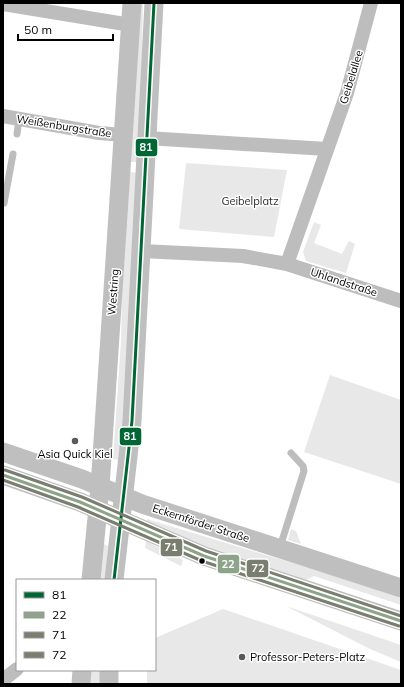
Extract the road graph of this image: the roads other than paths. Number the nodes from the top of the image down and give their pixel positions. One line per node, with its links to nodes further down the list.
1 (132, 3): 5 (main road, Westring)
2 (154, 3): 10 (main road)
3 (371, 3): 11 (street, Geibelallee)
4 (3, 4): 5 (street)
5 (131, 25): 9 (main road, Westring)
6 (3, 116): 7 (street, Weißenburgstraße)
7 (19, 119): 8 (lane); 9 (street, Weißenburgstraße)
8 (16, 134)
9 (124, 135): 20 (main road, Westring)
10 (146, 138): 11 (street); 14 (main road)
11 (327, 149): 15 (street)
12 (13, 154): 13 (lane)
13 (4, 203)
14 (142, 251): 15 (street); 21 (main road)
15 (287, 264): 16 (street, Uhlandstraße)
16 (401, 301)
17 (3, 452): 20 (main road, Eckernförder Straße)
18 (291, 453): 24 (lane)
19 (3, 475): 22 (main road)
20 (100, 487): 21 (main road, Eckernförder Straße); 22 (main road, Westring)
21 (123, 497): 23 (main road); 24 (main road, Eckernförder Straße)
22 (97, 509): 23 (main road); 25 (main road, Westring)
23 (121, 520): 26 (main road); 28 (main road)
24 (279, 549): 27 (main road, Eckernförder Straße)
25 (91, 579)
26 (114, 579)
27 (401, 588)
28 (401, 621)
29 (16, 670): 32 (street)
30 (82, 671): 33 (main road)
31 (109, 671): 34 (main road)
32 (3, 680)
33 (81, 684)
34 (109, 684)

